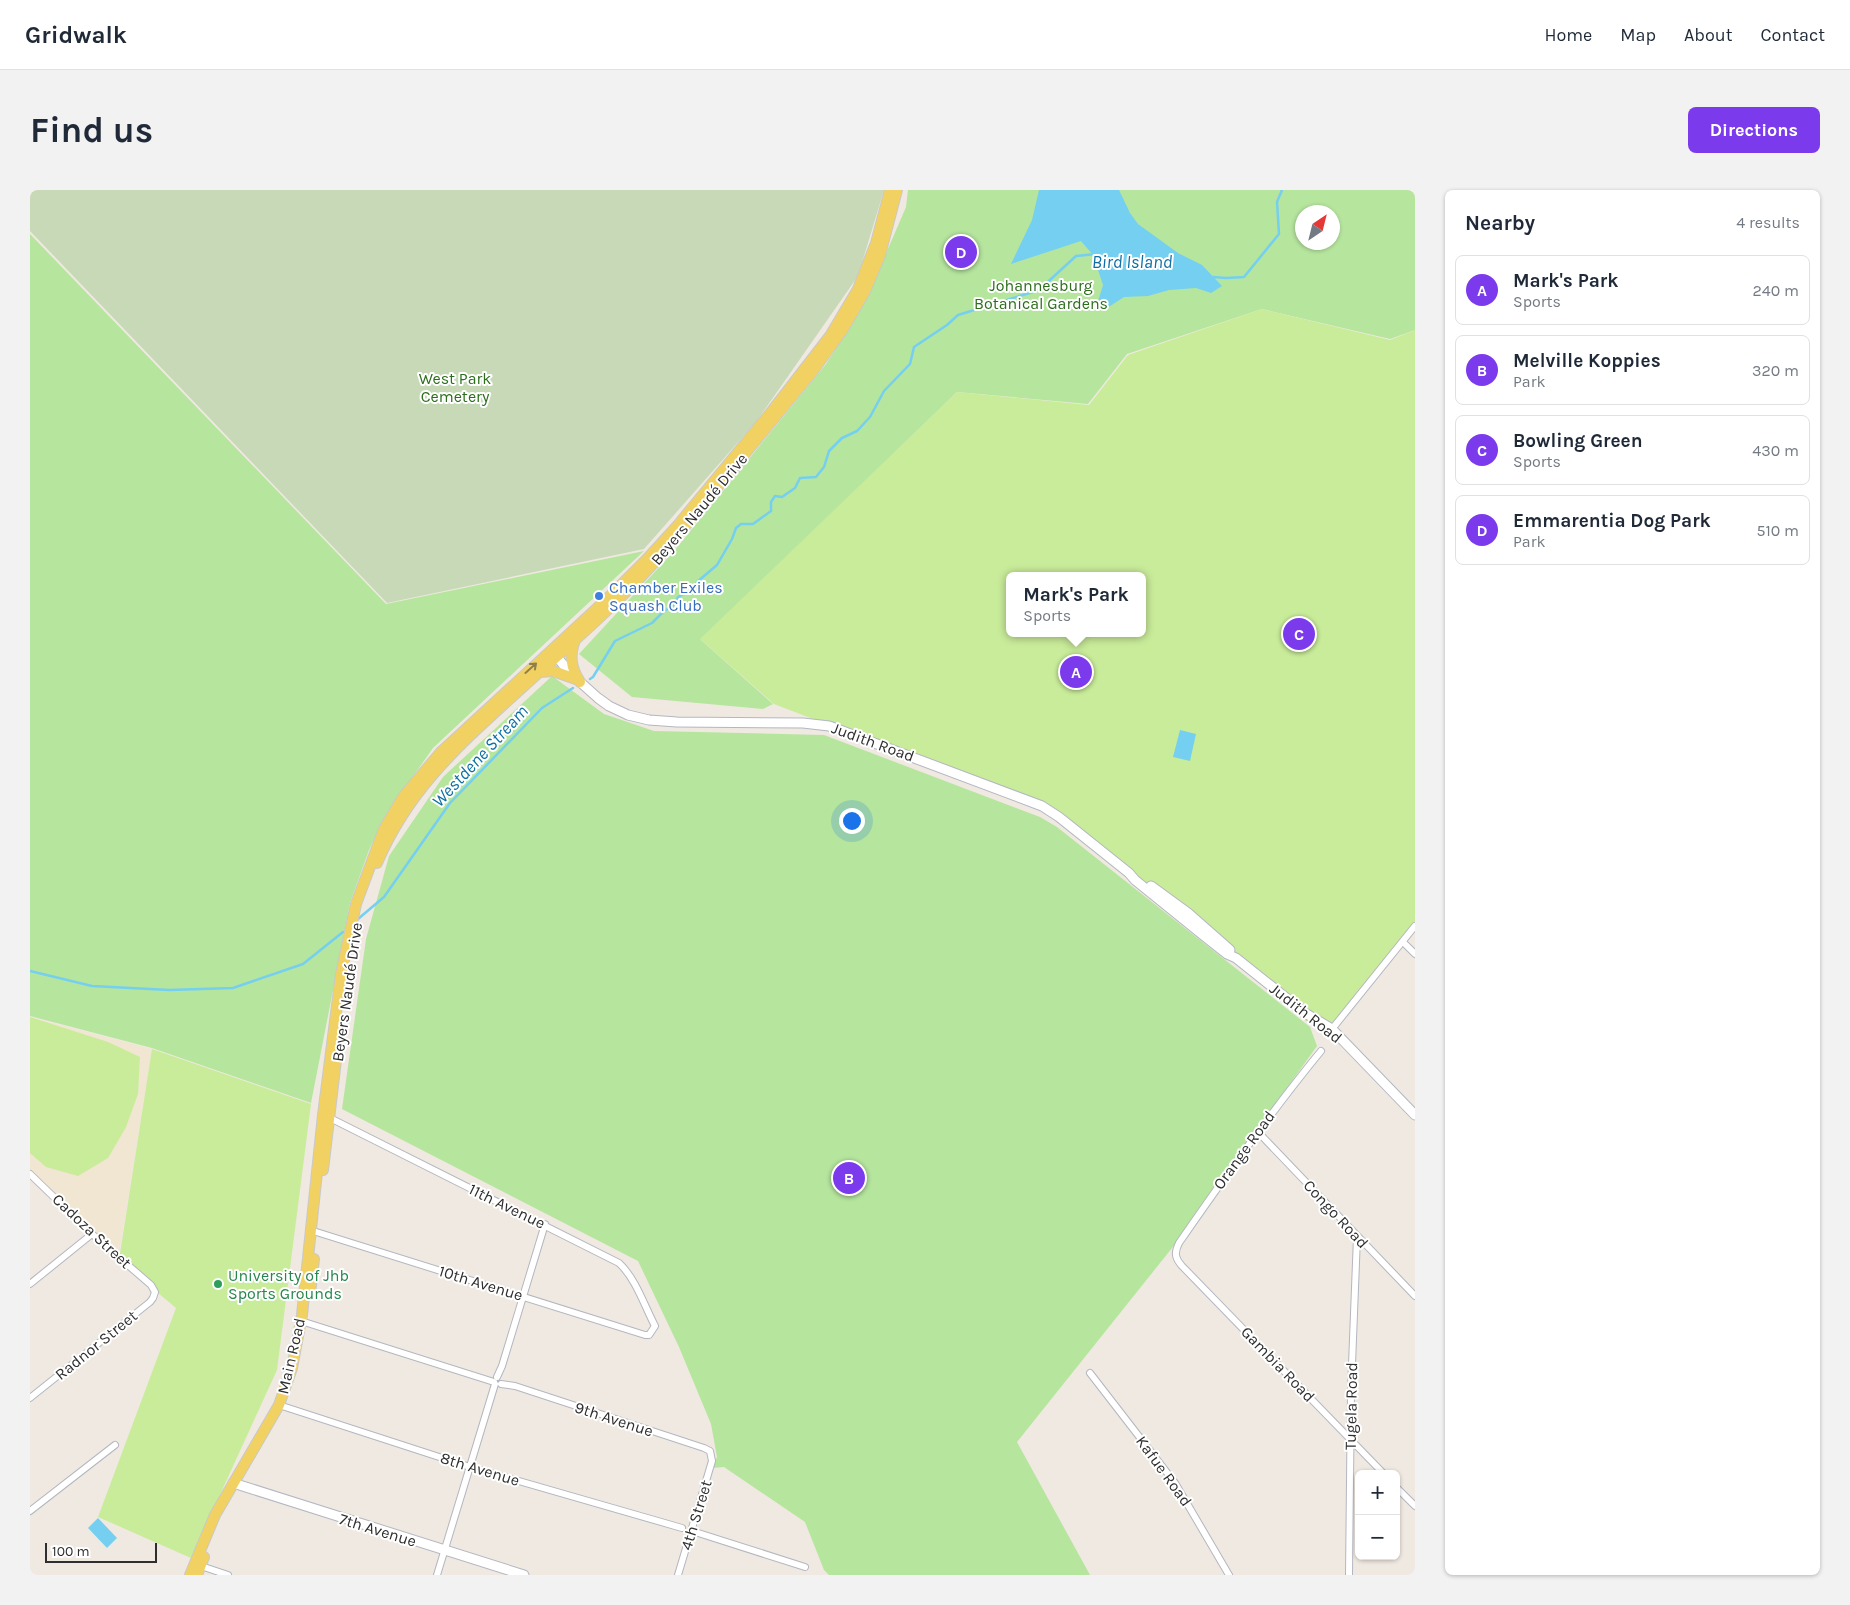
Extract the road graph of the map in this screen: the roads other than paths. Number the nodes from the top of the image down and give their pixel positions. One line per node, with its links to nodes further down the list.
1 (890, 190): 4 (main road, Beyers Naudé Drive)
2 (897, 190): 3 (main road, Beyers Naudé Drive)
3 (575, 640): 4 (main road, Beyers Naudé Drive); 6 (main road)
4 (554, 653): 5 (main road, Beyers Naudé Drive); 6 (street, Judith Road); 13 (main road, Beyers Naudé Drive, one-way to 4)
5 (540, 672): 6 (main road); 13 (main road, Beyers Naudé Drive)
6 (578, 680): 10 (street, Judith Road)
7 (1415, 926): 8 (street)
8 (1403, 942): 9 (street); 10 (street)
9 (1415, 954)
10 (1332, 1029): 12 (street, Judith Road)
11 (1321, 1051): 14 (street, Orange Road)
12 (1415, 1115)
13 (326, 1116): 16 (street, 11th Avenue); 17 (main road, Main Road)
14 (1257, 1132): 19 (street, Congo Road); 20 (street, Orange Road)
15 (30, 1174): 18 (street, Cadoza Street)
16 (545, 1224): 23 (street); 26 (street, 11th Avenue)
17 (313, 1231): 23 (street, 10th Avenue); 25 (main road, Main Road)
18 (92, 1234): 21 (street); 22 (street, Cadoza Street)
19 (1357, 1237): 24 (street, Congo Road); 31 (street, Tugela Road)
20 (1175, 1253): 31 (street, Gambia Road)
21 (30, 1284)
22 (154, 1288): 29 (street, Radnor Street)
23 (524, 1296): 26 (street, 10th Avenue); 28 (street)
24 (1415, 1296)
25 (304, 1322): 28 (street, 9th Avenue); 30 (main road, Main Road)
26 (652, 1332)
27 (1090, 1373): 50 (street, Kafue Road)
28 (498, 1381): 33 (street, 9th Avenue); 34 (street)
29 (30, 1398)
30 (282, 1406): 34 (street, 8th Avenue); 36 (main road, Main Road)
31 (1350, 1439): 35 (street, Gambia Road); 51 (street, Tugela Road)
32 (115, 1445): 39 (street)
33 (711, 1454): 41 (street, 4th Street)
34 (470, 1467): 40 (street, 8th Avenue); 42 (street)
35 (1380, 1470)
36 (235, 1485): 42 (street, 7th Avenue); 44 (main road, Main Road)
37 (1400, 1491): 38 (street)
38 (1415, 1506)
39 (30, 1511)
40 (682, 1528)
41 (692, 1531): 43 (street); 49 (street, 4th Street)
42 (444, 1550): 47 (street); 48 (street, 7th Avenue)
43 (804, 1567)
44 (198, 1569): 45 (main road, Main Road); 46 (street)
45 (190, 1575)
46 (228, 1575)
47 (437, 1575)
48 (524, 1575)
49 (678, 1575)
50 (1229, 1575)
51 (1349, 1575)

